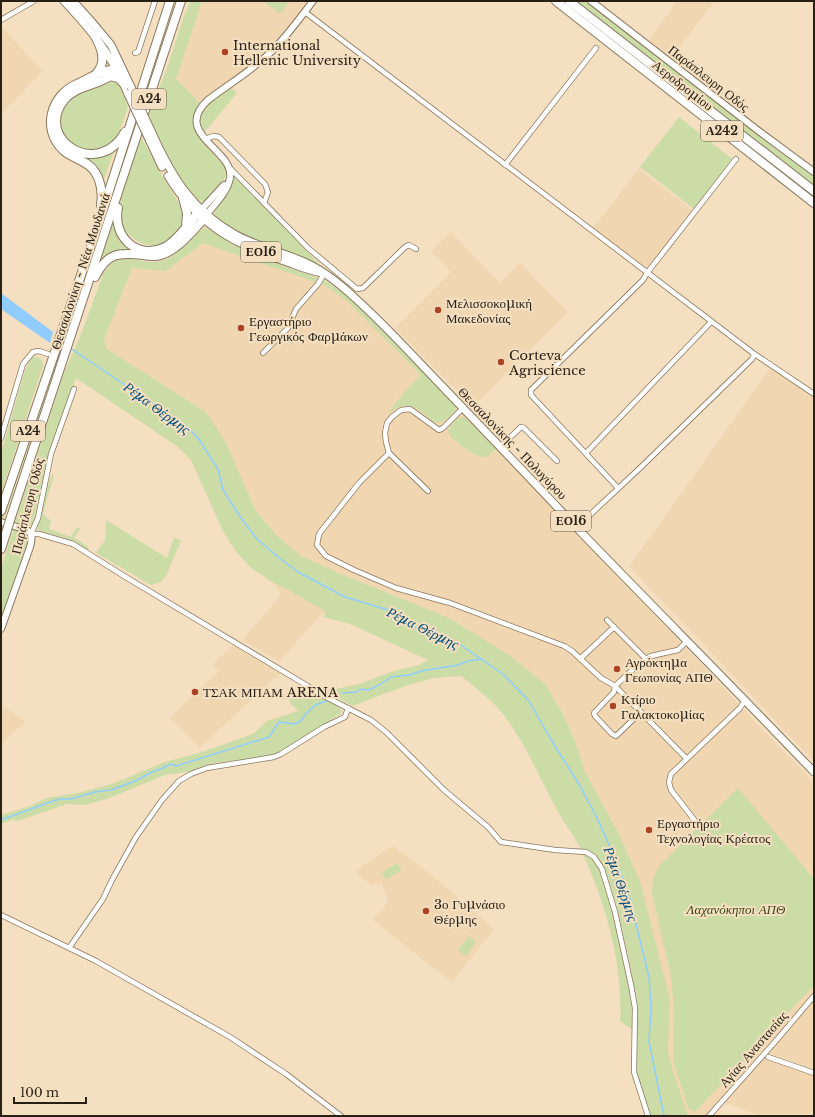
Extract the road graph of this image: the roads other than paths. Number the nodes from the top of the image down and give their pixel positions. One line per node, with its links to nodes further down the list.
1 (34, 1): 14 (street)
2 (64, 1): 15 (main road, Θεσσαλονίκης - Πολυγύρου / ΕΟ16)
3 (73, 1): 18 (main road, Θεσσαλονίκης - Πολυγύρου / ΕΟ16)
4 (155, 1): 17 (street)
5 (170, 1): 23 (highway, Θεσσαλονίκη - Νέα Μουδανιά / Α24)
6 (181, 1): 13 (highway, Θεσσαλονίκη - Νέα Μουδανιά / Α24)
7 (185, 1): 13 (highway)
8 (313, 1): 12 (street)
9 (556, 1): 34 (highway, Αεροδρομίου / Α242)
10 (570, 1): 31 (highway, Αεροδρομίου / Α242)
11 (591, 1): 29 (street, Παράπλευρη Οδός)
12 (305, 12): 25 (street); 28 (street)
13 (177, 13): 30 (highway, Θεσσαλονίκη - Νέα Μουδανιά / Α24)
14 (2, 18)
15 (95, 36): 19 (main road, Θεσσαλονίκης - Πολυγύρου / ΕΟ16); 21 (highway)
16 (596, 48): 28 (street)
17 (135, 54)
18 (119, 60): 19 (main road); 22 (main road, Θεσσαλονίκης - Πολυγύρου / ΕΟ16)
19 (117, 70): 20 (highway); 21 (highway); 22 (main road, Θεσσαλονίκης - Πολυγύρου / ΕΟ16)
20 (110, 76): 22 (highway); 23 (highway)
21 (92, 78): 36 (highway)
22 (128, 86): 24 (main road, Θεσσαλονίκης - Πολυγύρου / ΕΟ16, bridge)
23 (131, 121): 36 (highway, Θεσσαλονίκη - Νέα Μουδανιά / Α24)
24 (149, 134): 32 (main road, Θεσσαλονίκης - Πολυγύρου / ΕΟ16); 35 (main road, Θεσσαλονίκης - Πολυγύρου / ΕΟ16)
25 (205, 139): 27 (street); 33 (street)
26 (736, 159): 39 (street)
27 (228, 165): 33 (street); 35 (street)
28 (505, 165): 39 (street)
29 (814, 172)
30 (121, 184): 37 (highway); 41 (highway, Θεσσαλονίκη - Νέα Μουδανιά / Α24)
31 (814, 191)
32 (183, 198): 35 (main road, Θεσσαλονίκης - Πολυγύρου / ΕΟ16); 37 (highway)
33 (264, 203): 38 (street)
34 (814, 203)
35 (203, 214): 37 (highway); 40 (main road, Θεσσαλονίκης - Πολυγύρου / ΕΟ16); 41 (highway)
36 (98, 222): 43 (highway, Θεσσαλονίκη - Νέα Μουδανιά / Α24)
37 (186, 227)
38 (416, 249)
39 (646, 273): 42 (street); 52 (street)
40 (324, 274): 44 (street); 48 (main road, Θεσσαλονίκης - Πολυγύρου / ΕΟ16)
41 (80, 308): 60 (highway, Θεσσαλονίκη - Νέα Μουδανιά / Α24, bridge)
42 (711, 322): 45 (street); 52 (street)
43 (51, 353): 49 (street); 56 (highway, Θεσσαλονίκη - Νέα Μουδανιά / Α24)
44 (263, 353)
45 (753, 353): 47 (street); 54 (street)
46 (74, 389): 59 (street, Παράπλευρη Οδός)
47 (814, 394)
48 (463, 408): 50 (main road, Θεσσαλονίκης - Πολυγύρου / ΕΟ16); 51 (street)
49 (1, 438)
50 (500, 446): 53 (street); 58 (main road, Θεσσαλονίκης - Πολυγύρου / ΕΟ16)
51 (389, 453): 55 (street); 65 (street)
52 (586, 453): 54 (street)
53 (556, 461)
54 (618, 488): 58 (street)
55 (428, 491)
56 (1, 511)
57 (1, 522): 59 (street)
58 (577, 527): 64 (main road, Θεσσαλονίκης - Πολυγύρου / ΕΟ16)
59 (31, 534): 63 (street, Παράπλευρη Οδός); 69 (street)
60 (1, 548)
61 (607, 620): 62 (street)
62 (614, 627): 65 (street); 66 (street)
63 (1, 629)
64 (687, 641): 66 (street); 68 (main road, Θεσσαλονίκης - Πολυγύρου / ΕΟ16)
65 (580, 659): 67 (street)
66 (646, 659): 67 (street)
67 (615, 686): 70 (street); 70 (street)
68 (745, 700): 71 (street); 72 (main road, Θεσσαλονίκης - Πολυγύρου / ΕΟ16)
69 (348, 708): 75 (street); 80 (street)
70 (641, 712): 71 (street)
71 (686, 758): 73 (street)
72 (814, 772)
73 (699, 826)
74 (1, 916): 75 (street)
75 (70, 948): 79 (street)
76 (814, 996): 81 (street, Αγίας Αναστασίας)
77 (768, 1056): 78 (street)
78 (814, 1073)
79 (341, 1116)
80 (648, 1116)
81 (709, 1116)

